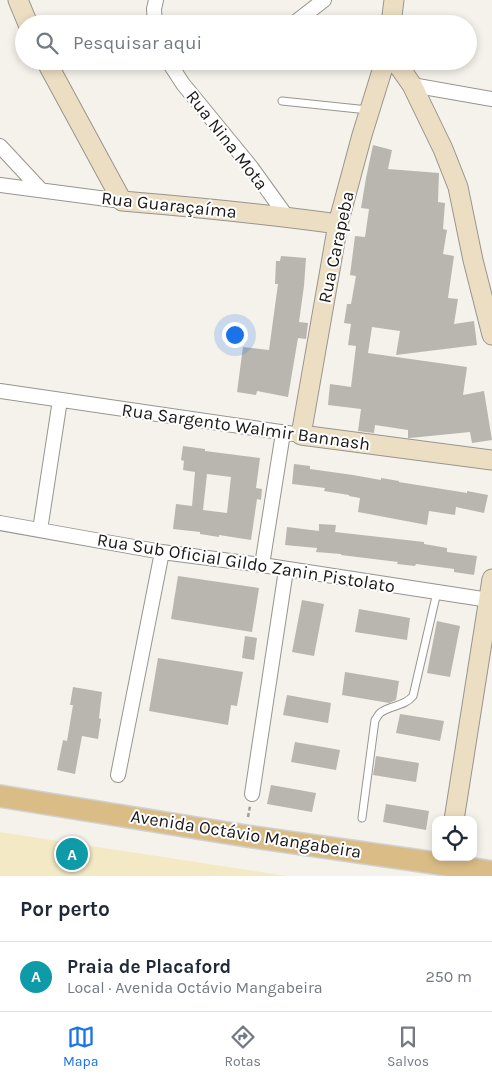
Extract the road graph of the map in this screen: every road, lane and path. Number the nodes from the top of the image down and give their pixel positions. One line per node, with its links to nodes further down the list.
1 (18, 0): 5 (main road)
2 (156, 0): 6 (street)
3 (324, 0): 7 (street)
4 (394, 0): 8 (main road)
5 (24, 15)
6 (154, 15)
7 (305, 15)
8 (392, 15)
9 (51, 70): 20 (main road)
10 (174, 70): 21 (street, Rua Nina Mota)
11 (382, 70): 16 (main road, Rua Carapeba)
12 (401, 70): 13 (main road)
13 (412, 85): 14 (street); 23 (main road)
14 (492, 99)
15 (282, 101): 16 (lane)
16 (370, 110): 22 (main road, Rua Carapeba)
17 (0, 146): 19 (street)
18 (0, 186): 19 (street, Rua Guaraçaíma)
19 (41, 190): 20 (street, Rua Guaraçaíma)
20 (122, 201): 21 (main road, Rua Guaraçaíma)
21 (287, 217): 22 (main road, Rua Guaraçaíma)
22 (338, 224): 26 (main road, Rua Carapeba)
23 (492, 335)
24 (0, 391): 25 (street, Rua Sargento Walmir Bannash)
25 (60, 400): 26 (street, Rua Sargento Walmir Bannash); 29 (street)
26 (292, 434): 27 (main road, Rua Sargento Walmir Bannash); 31 (street, Rua Carapeba)
27 (492, 460)
28 (0, 523): 29 (street, Rua Sub Oficial Gildo Zanin Pistolato)
29 (40, 530): 30 (street, Rua Sub Oficial Gildo Zanin Pistolato)
30 (162, 552): 31 (street, Rua Sub Oficial Gildo Zanin Pistolato); 36 (street)
31 (262, 565): 32 (street, Rua Sub Oficial Gildo Zanin Pistolato)
32 (286, 570): 34 (street, Rua Sub Oficial Gildo Zanin Pistolato); 37 (street)
33 (492, 579): 35 (main road)
34 (437, 592): 35 (street, Rua Sub Oficial Gildo Zanin Pistolato); 40 (lane)
35 (490, 600): 39 (main road)
36 (118, 775)
37 (252, 794)
38 (0, 796): 41 (main road, Avenida Octávio Mangabeira)
39 (455, 816)
40 (362, 818)
41 (432, 859)
42 (448, 861): 43 (main road, Avenida Octávio Mangabeira)
43 (492, 872)

